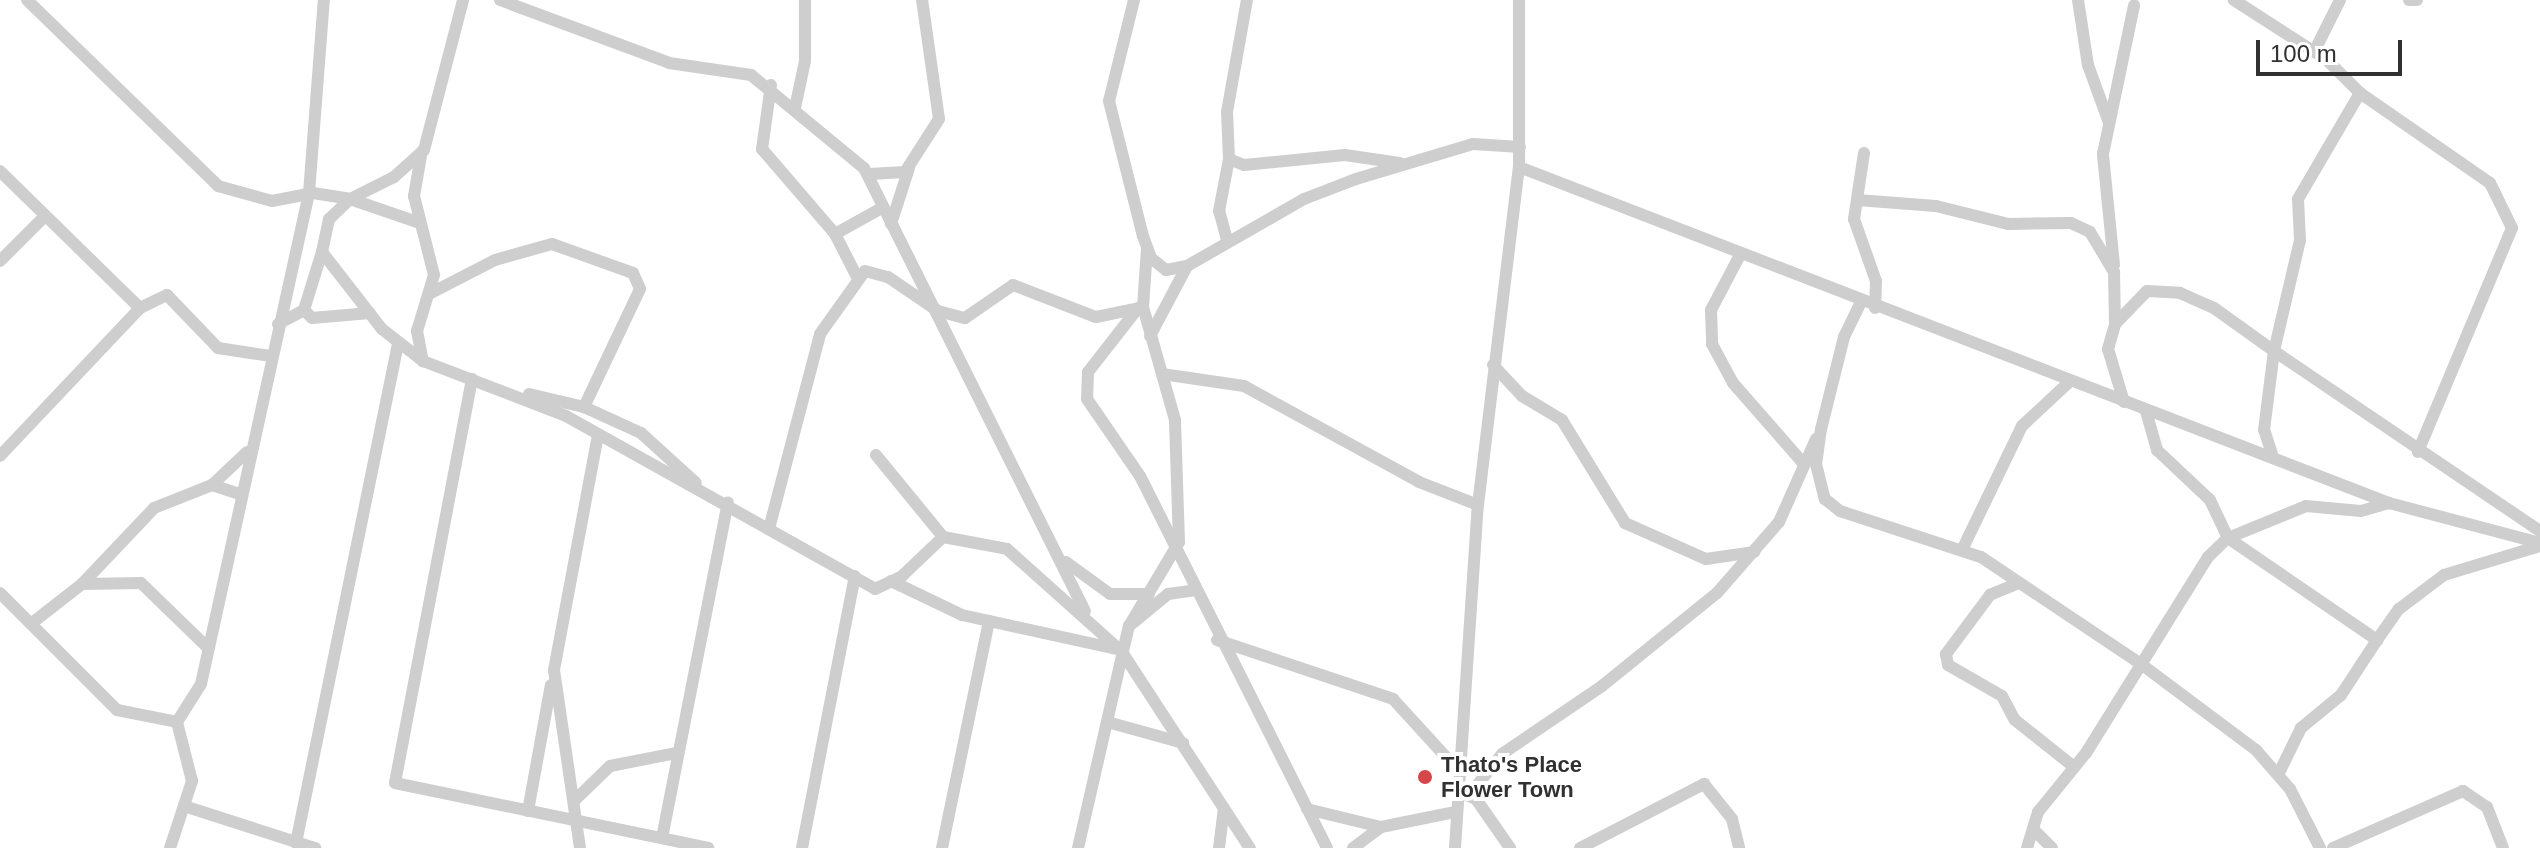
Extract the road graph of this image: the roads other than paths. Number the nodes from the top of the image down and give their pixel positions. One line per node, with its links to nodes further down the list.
1 (27, 0): 30 (street)
2 (324, 0): 30 (street)
3 (463, 0): 22 (street)
4 (500, 0): 17 (street)
5 (805, 0): 19 (street)
6 (922, 0): 27 (street)
7 (1134, 0): 39 (street)
8 (1247, 0): 24 (street)
9 (1519, 0): 21 (street)
10 (2078, 0): 20 (street)
11 (2234, 0): 16 (street)
12 (2340, 0): 16 (street)
13 (2409, 0): 14 (street)
14 (2417, 0)
15 (2134, 5): 20 (street)
16 (2314, 52): 18 (street)
17 (771, 85): 19 (street); 37 (street)
18 (2360, 93): 58 (street); 73 (street)
19 (795, 108): 29 (street)
20 (2108, 120): 44 (street)
21 (1520, 147): 25 (street); 26 (street)
22 (424, 150): 31 (street); 35 (street)
23 (1864, 153): 32 (street)
24 (1229, 159): 25 (street); 38 (street)
25 (1403, 163): 38 (street)
26 (1519, 167): 41 (street); 61 (street)
27 (909, 168): 29 (street); 36 (street)
28 (0, 171): 34 (street)
29 (869, 174): 33 (street)
30 (309, 193): 31 (street); 54 (street)
31 (350, 199): 35 (street); 40 (street)
32 (1857, 200): 44 (street); 50 (street)
33 (882, 208): 36 (street); 37 (street)
34 (45, 216): 42 (street); 48 (street)
35 (420, 223): 46 (street)
36 (891, 224): 52 (street)
37 (835, 234): 45 (street)
38 (1227, 240): 43 (street)
39 (1147, 248): 43 (street); 49 (street)
40 (322, 252): 51 (street); 53 (street)
41 (1740, 255): 47 (street); 76 (street)
42 (0, 261)
43 (1187, 266): 56 (street)
44 (2114, 272): 55 (street)
45 (857, 277): 52 (street); 83 (street)
46 (431, 293): 60 (street); 67 (street)
47 (1861, 302): 50 (street); 69 (street)
48 (140, 308): 59 (street); 72 (street)
49 (1141, 308): 52 (street); 56 (street); 91 (street)
50 (1875, 308): 64 (street)
51 (304, 310): 53 (street); 54 (street)
52 (938, 311): 90 (street)
53 (370, 313): 57 (street)
54 (278, 324): 59 (street)
55 (2115, 324): 58 (street); 66 (street)
56 (1150, 336): 62 (street)
57 (398, 344): 60 (street); 129 (street)
58 (2274, 351): 73 (street); 75 (street)
59 (270, 356): 71 (street)
60 (423, 361): 63 (street)
61 (1493, 365): 82 (street); 89 (street)
62 (1162, 374): 82 (street); 91 (street)
63 (472, 379): 65 (street); 122 (street)
64 (2069, 382): 66 (street); 88 (street)
65 (503, 389): 67 (street); 70 (street)
66 (2124, 402): 68 (street)
67 (584, 407): 78 (street)
68 (2146, 411): 75 (street); 86 (street)
69 (1821, 429): 76 (street); 88 (street)
70 (598, 435): 78 (street); 109 (street)
71 (250, 447): 77 (street); 79 (street)
72 (1, 452)
73 (2418, 452): 84 (street)
74 (876, 455): 85 (street)
75 (2273, 457): 81 (street)
76 (1804, 464): 89 (street)
77 (212, 485): 79 (street); 95 (street)
78 (701, 488): 80 (street)
79 (240, 494): 106 (street)
80 (728, 502): 83 (street); 113 (street)
81 (2389, 503): 86 (street); 87 (street)
82 (1478, 505): 115 (street)
83 (770, 525): 92 (street)
84 (2540, 531)
85 (943, 537): 93 (street); 100 (street)
86 (2228, 538): 105 (street); 108 (street)
87 (2540, 544): 105 (street)
88 (1962, 550): 94 (street)
89 (1754, 552): 117 (street)
90 (1057, 553): 98 (street); 100 (street)
91 (1176, 556): 96 (street); 98 (street)
92 (855, 576): 93 (street); 134 (street)
93 (891, 581): 101 (street)
94 (2019, 583): 108 (street); 114 (street)
95 (82, 584): 102 (street); 106 (street)
96 (1196, 590): 99 (street); 104 (street)
97 (0, 593): 102 (street)
98 (1144, 594): 99 (street); 103 (street)
99 (1168, 594): 103 (street)
100 (1087, 614): 107 (street)
101 (989, 621): 107 (street); 135 (street)
102 (32, 623): 110 (street)
103 (1129, 626): 107 (street)
104 (1217, 640): 115 (street); 121 (street)
105 (2377, 640): 116 (street)
106 (208, 648): 110 (street)
107 (1122, 651): 111 (street); 112 (street)
108 (2141, 664): 114 (street); 116 (street)
109 (554, 670): 118 (street); 122 (street)
110 (177, 722): 119 (street)
111 (1111, 723): 112 (street); 136 (street)
112 (1183, 743): 120 (street)
113 (676, 753): 118 (street); 128 (street)
114 (2074, 767): 127 (street)
115 (1457, 769): 117 (street)
116 (2279, 773): 148 (street)
117 (1463, 794): 123 (street); 143 (street)
118 (574, 801): 124 (street)
119 (184, 806): 129 (street); 130 (street)
120 (1224, 808): 137 (street); 138 (street)
121 (1307, 809): 125 (street); 126 (street)
122 (528, 811): 124 (street)
123 (1455, 812): 125 (street); 142 (street)
124 (575, 821): 128 (street); 132 (street)
125 (1381, 827): 141 (street)
126 (1317, 829): 139 (street); 140 (street)
127 (2033, 829): 146 (street); 147 (street)
128 (662, 838): 133 (street)
129 (296, 843): 131 (street)
130 (170, 848)
131 (315, 848)
132 (580, 848)
133 (708, 848)
134 (802, 848)
135 (942, 848)
136 (1078, 848)
137 (1219, 848)
138 (1250, 848)
139 (1319, 848)
140 (1327, 848)
141 (1353, 848)
142 (1455, 848)
143 (1510, 848)
144 (1580, 848): 145 (street)
145 (1739, 848)
146 (2027, 848)
147 (2052, 848)
148 (2320, 848)
149 (2333, 848): 150 (street)
150 (2503, 848)

